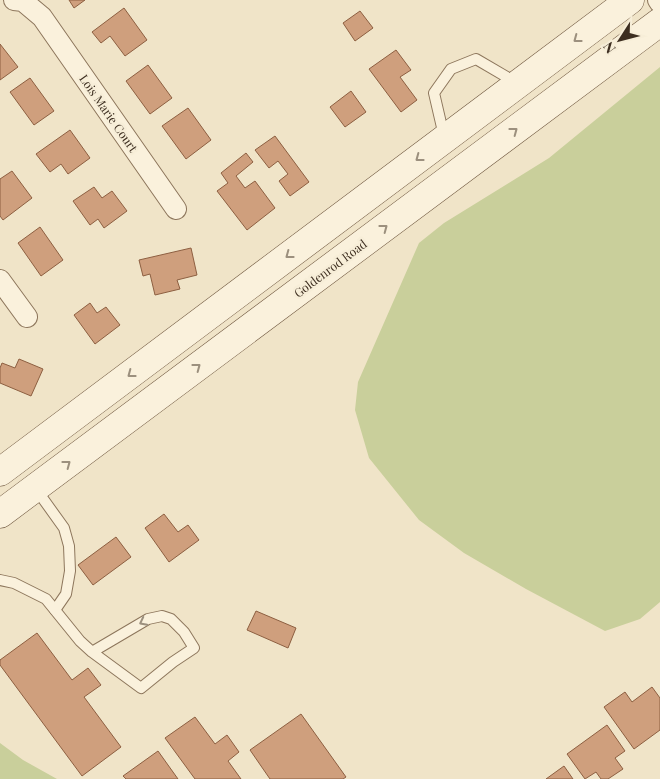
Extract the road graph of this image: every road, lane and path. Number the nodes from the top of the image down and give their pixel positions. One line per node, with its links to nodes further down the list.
1 (14, 0): 8 (street, Lois Marie Court)
2 (630, 0): 6 (main road, one-way to 6)
3 (658, 0): 4 (street)
4 (660, 3)
5 (660, 22): 12 (main road, Goldenrod Road, one-way to 5)
6 (518, 83): 7 (main road); 7 (lane)
7 (445, 138): 11 (main road, one-way to 11)
8 (176, 209)
9 (0, 280): 10 (street)
10 (27, 317)
11 (0, 472)
12 (35, 488): 13 (main road, Goldenrod Road); 15 (lane)
13 (0, 514)
14 (0, 580): 15 (lane)
15 (55, 610): 16 (lane)
16 (92, 652): 16 (lane, one-way to 16)

